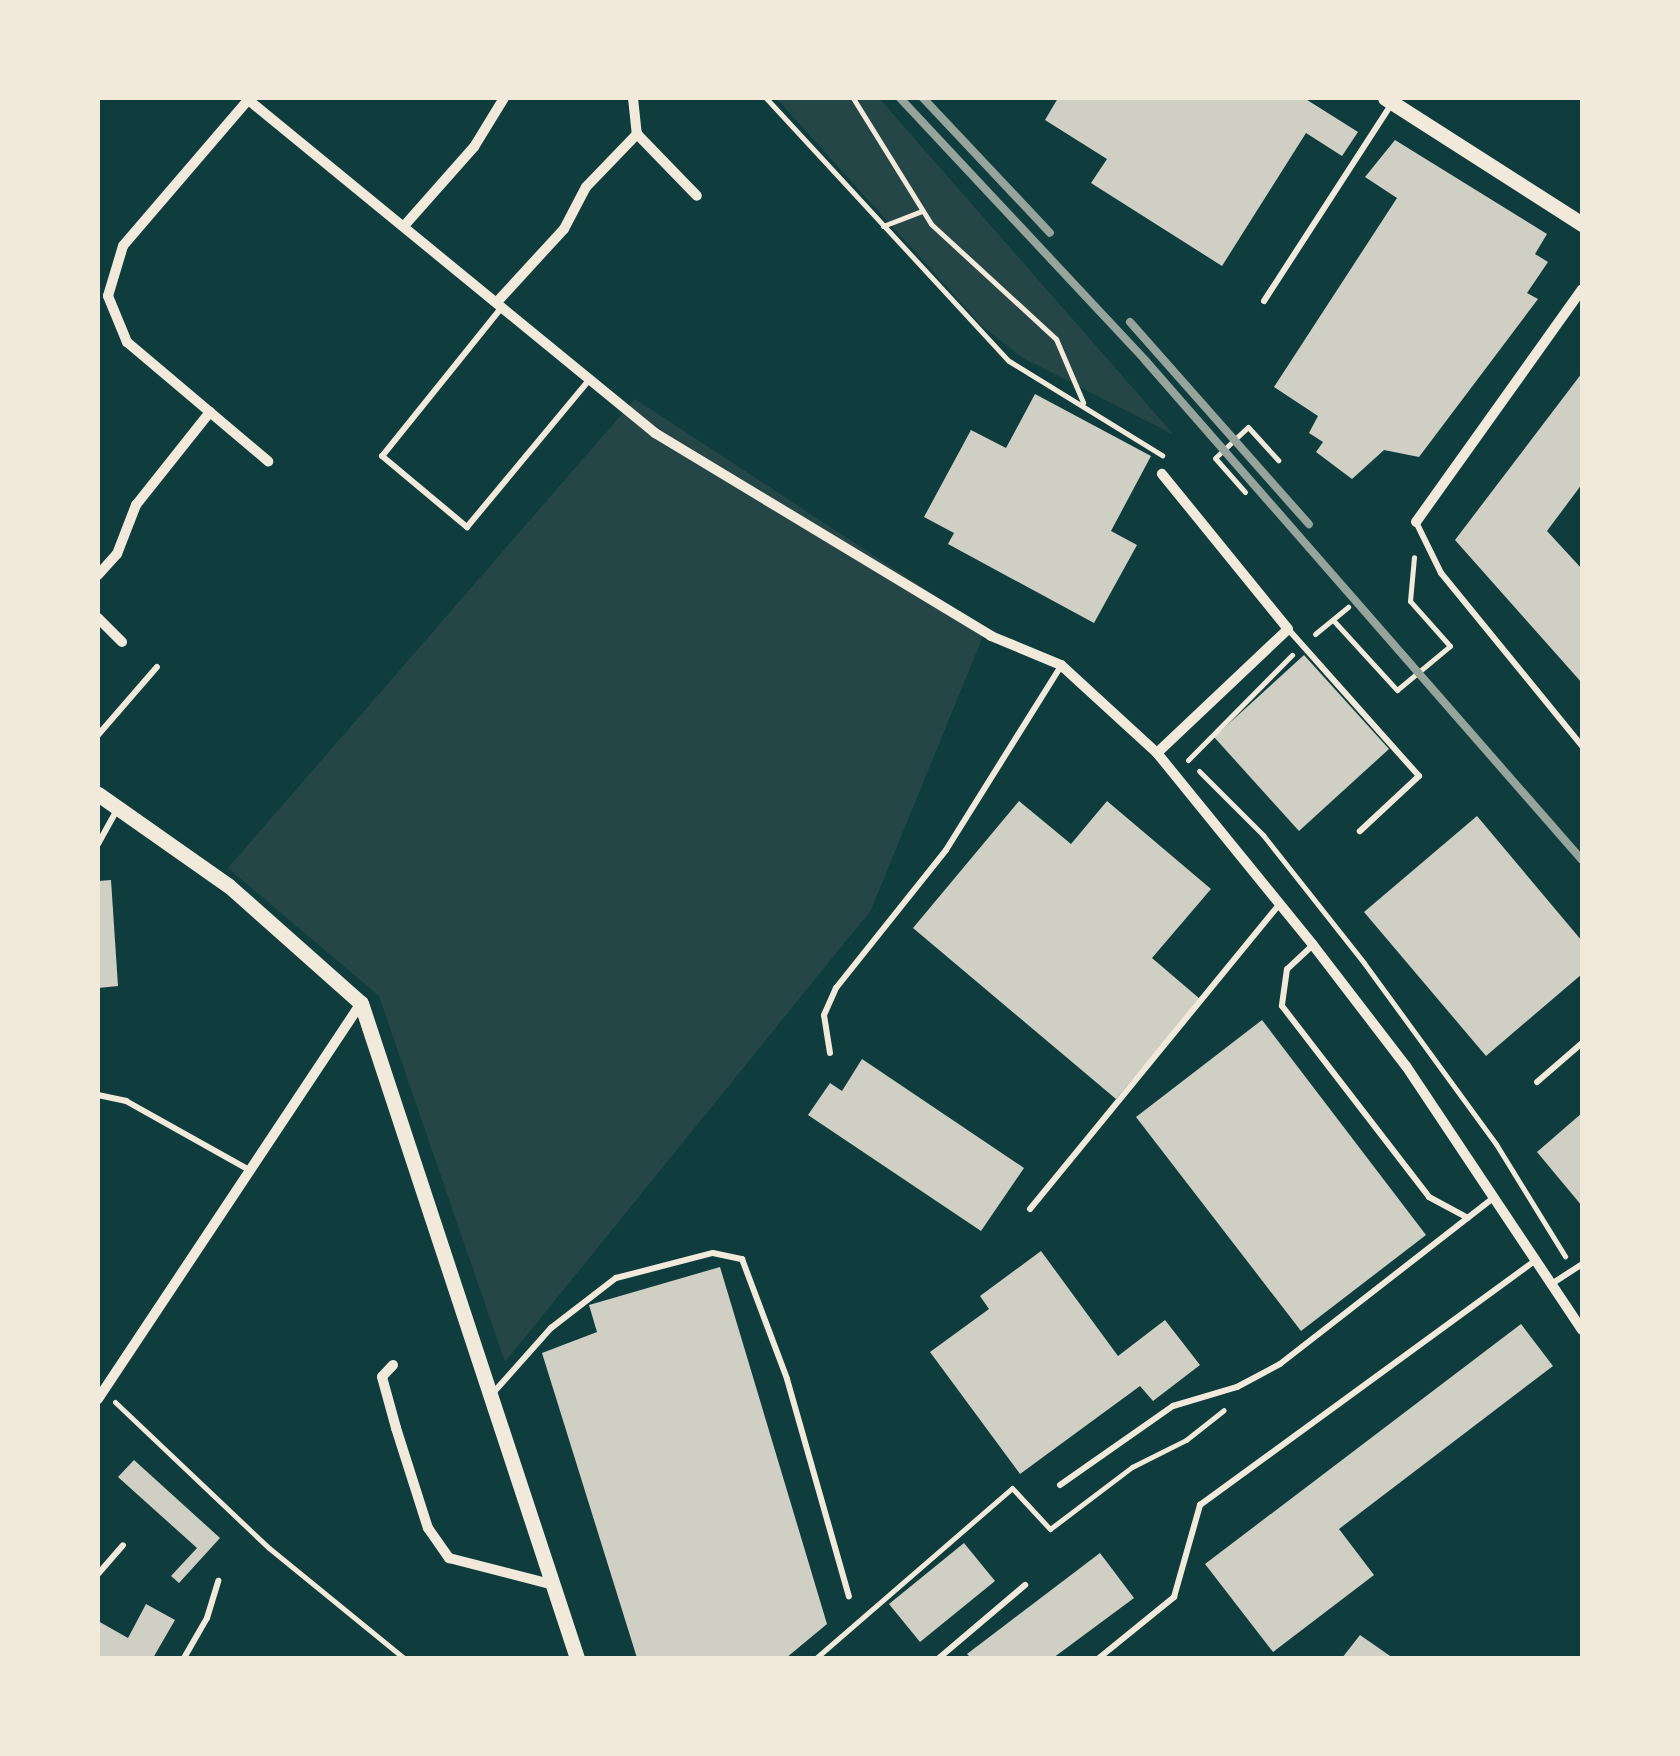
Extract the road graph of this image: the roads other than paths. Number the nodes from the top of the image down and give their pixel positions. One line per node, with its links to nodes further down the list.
1 (504, 98): 8 (street)
2 (633, 98): 5 (street)
3 (247, 99): 8 (street); 10 (street)
4 (1389, 100): 7 (street); 11 (lane)
5 (638, 134): 6 (street); 12 (street)
6 (696, 196)
7 (1582, 224)
8 (404, 226): 12 (street)
9 (1582, 289): 17 (street)
10 (103, 296): 14 (street)
11 (1264, 301)
12 (500, 304): 13 (street); 13 (lane)
13 (590, 380): 22 (street)
14 (210, 412): 15 (street); 18 (street)
15 (268, 461)
16 (1162, 474): 20 (street)
17 (1416, 522): 25 (lane)
18 (98, 575)
19 (98, 618): 21 (street)
20 (1288, 629): 26 (street); 29 (lane)
21 (122, 642)
22 (1062, 665): 26 (street); 35 (lane)
23 (157, 668): 24 (lane)
24 (98, 735)
25 (1582, 746)
26 (1156, 753): 31 (street)
27 (98, 794): 28 (street)
28 (119, 805): 30 (lane); 33 (street)
29 (1360, 831)
30 (98, 844)
31 (1280, 904): 32 (street); 40 (lane)
32 (1313, 945): 39 (street); 41 (lane)
33 (360, 1003): 38 (street); 48 (street)
34 (1582, 1043): 36 (lane)
35 (830, 1053)
36 (1537, 1082)
37 (98, 1095): 38 (lane)
38 (252, 1171): 47 (street)
39 (1494, 1197): 41 (lane); 42 (street)
40 (1030, 1209)
41 (1468, 1218): 49 (lane)
42 (1538, 1258): 44 (street); 59 (lane)
43 (1582, 1264): 44 (lane)
44 (1553, 1283): 45 (street)
45 (1582, 1330)
46 (393, 1364): 53 (street)
47 (100, 1395)
48 (489, 1398): 53 (street); 55 (lane)
49 (1060, 1485)
50 (124, 1545): 51 (lane)
51 (98, 1574)
52 (218, 1581): 56 (lane)
53 (550, 1584): 57 (street)
54 (1024, 1585): 58 (lane)
55 (850, 1596)
56 (184, 1658)
57 (577, 1658)
58 (939, 1658)
59 (1099, 1658)

